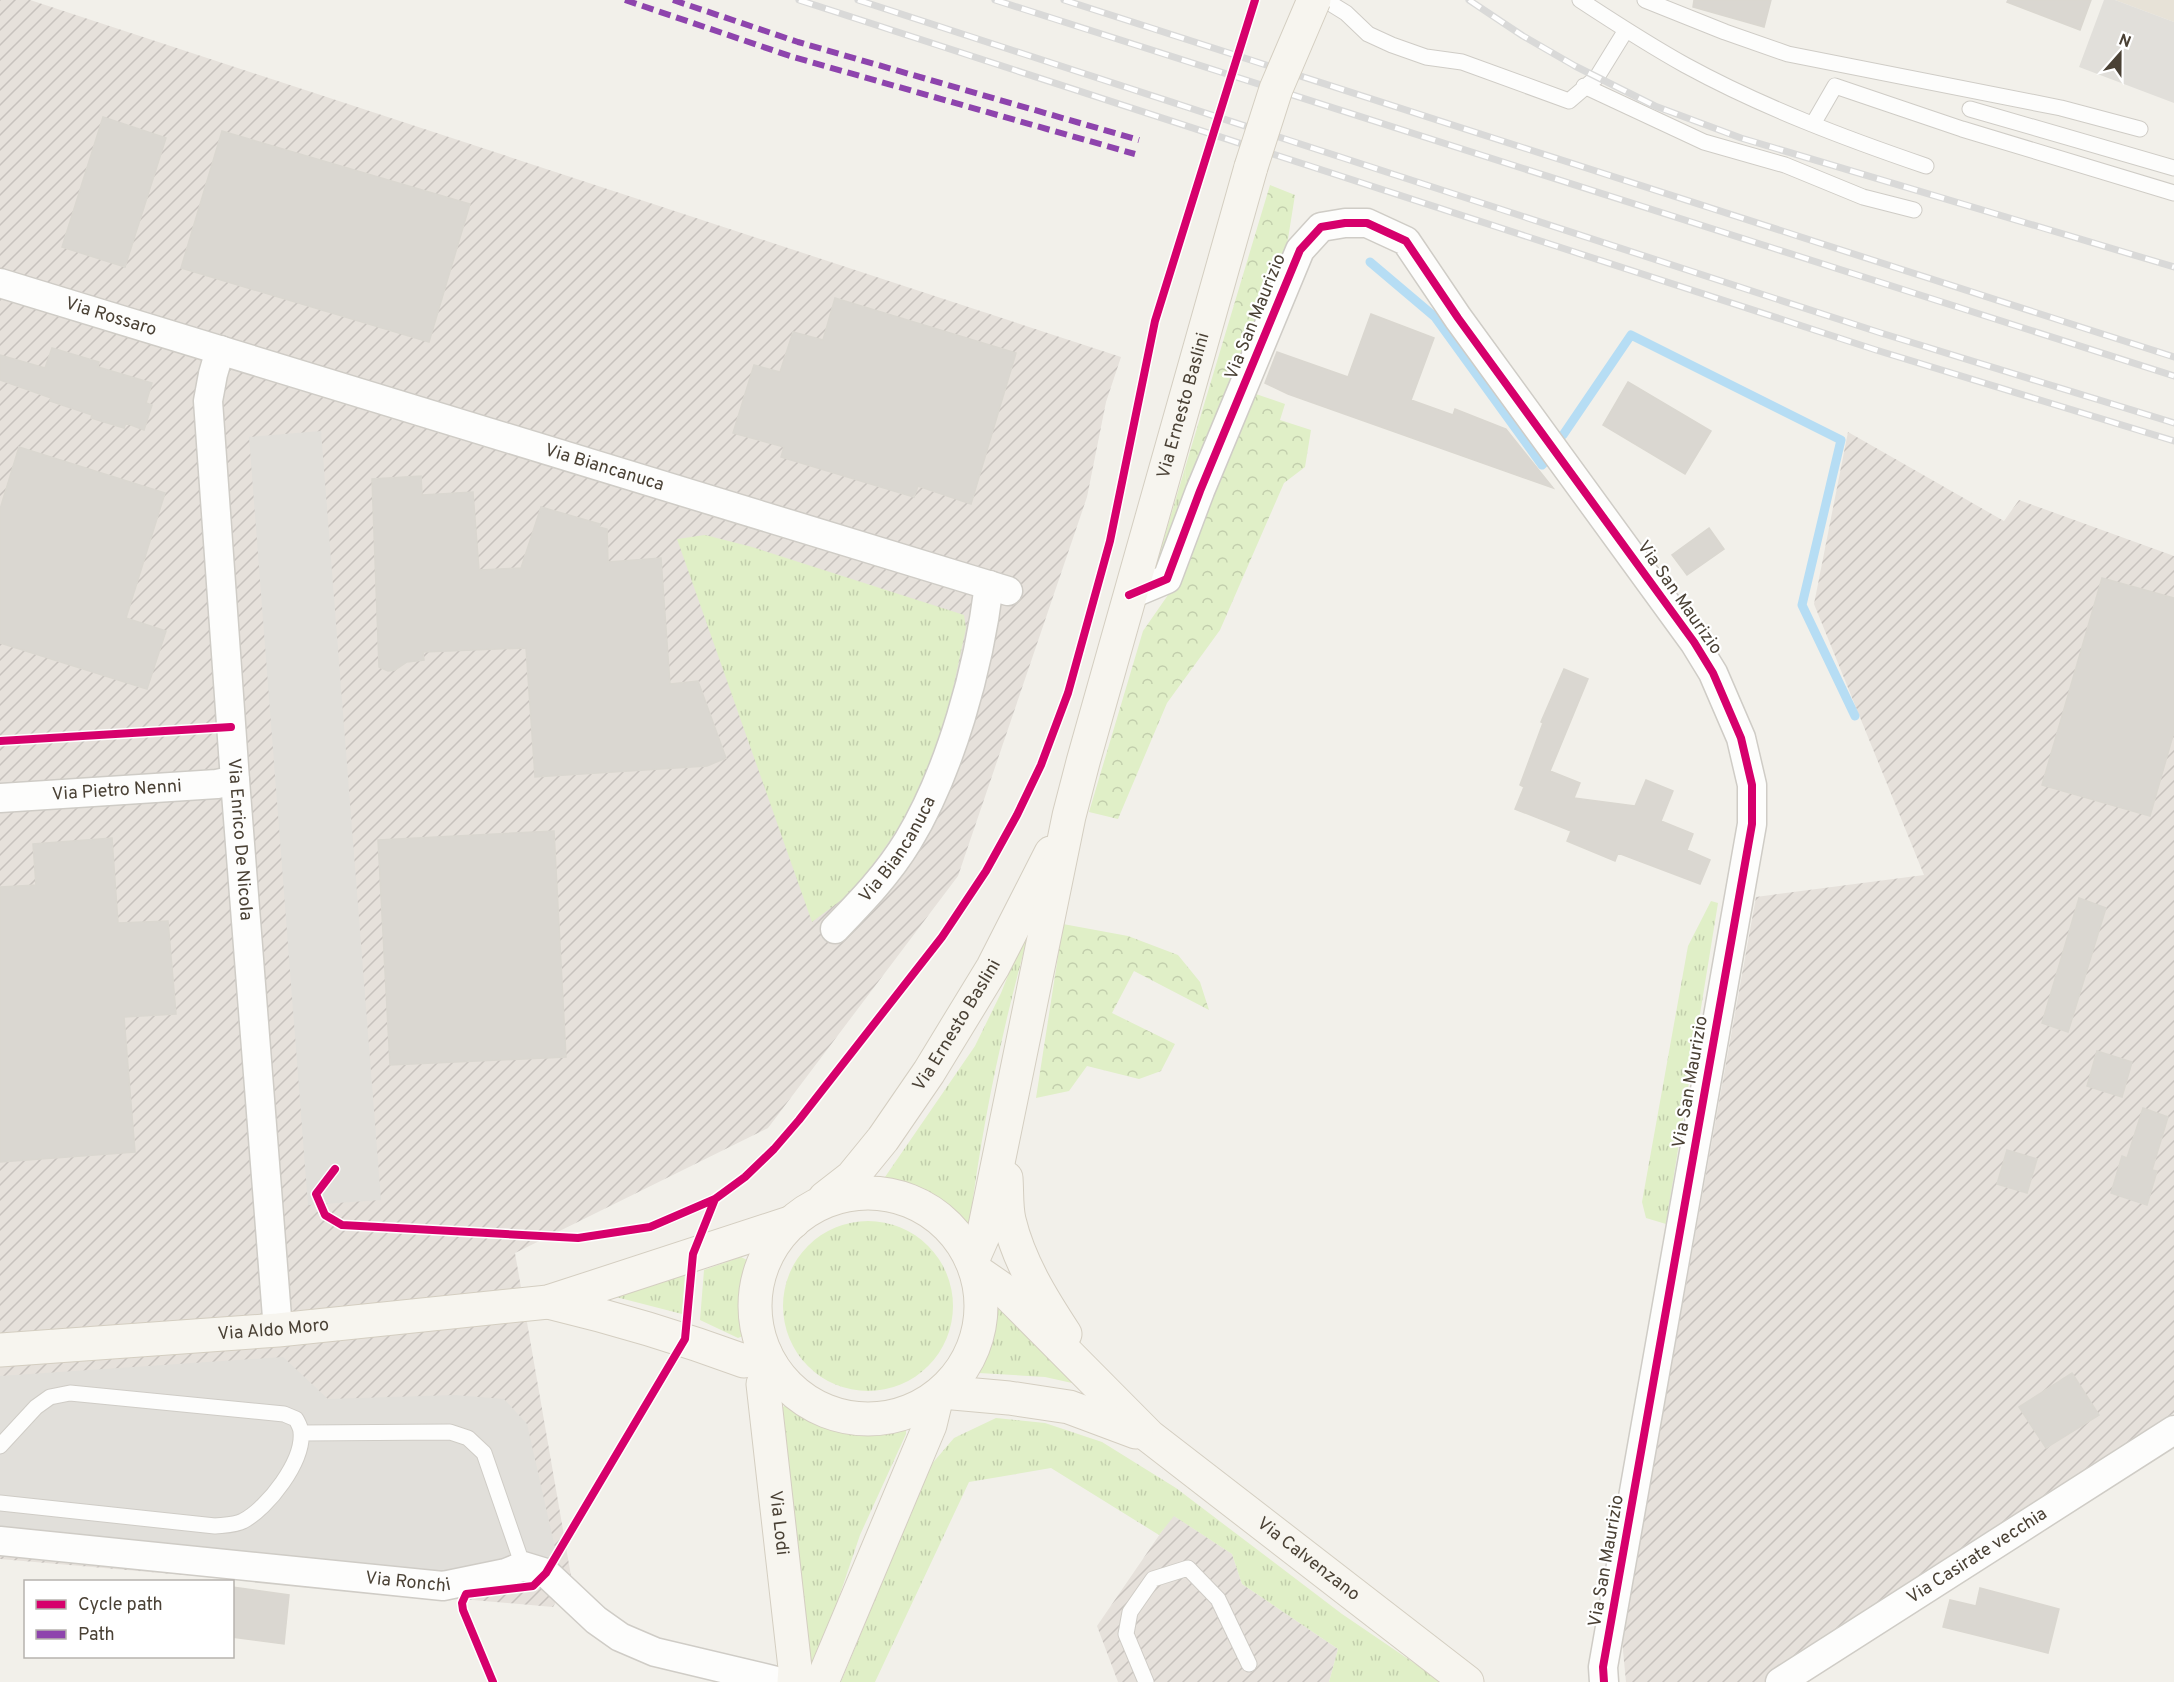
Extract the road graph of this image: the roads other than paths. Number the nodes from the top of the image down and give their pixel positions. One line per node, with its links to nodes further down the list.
1 (1314, 0): 16 (main road, Via Ernesto Baslini, bridge)
2 (1324, 0): 6 (lane)
3 (1580, 0): 5 (lane)
4 (1646, 0): 7 (lane)
5 (1626, 30): 6 (lane); 8 (lane)
6 (1584, 86): 13 (lane)
7 (1984, 93): 9 (lane); 11 (lane)
8 (1813, 124): 10 (lane); 12 (lane)
9 (2140, 129)
10 (1926, 166)
11 (2174, 168)
12 (2174, 193)
13 (1914, 210)
14 (0, 283): 15 (street, Via Rossaro)
15 (220, 350): 17 (street, Via Enrico De Nicola); 20 (street, Via Biancanuca)
16 (1129, 596): 19 (main road, Via Ernesto Baslini); 43 (street, Via San Maurizio)
17 (235, 780): 18 (street, Via Pietro Nenni); 25 (street, Via Enrico De Nicola)
18 (0, 798)
19 (1070, 816): 21 (main road, Via Ernesto Baslini); 22 (main road, Via Ernesto Baslini)
20 (835, 929)
21 (1004, 1141): 23 (main road, Via Ernesto Baslini); 28 (main road)
22 (801, 1216): 23 (main road, Via Aldo Moro); 24 (main road, Via Aldo Moro); 27 (main road)
23 (974, 1266): 28 (main road, Via Calvenzano); 29 (main road)
24 (548, 1302): 25 (main road, Via Aldo Moro); 27 (main road, Via Aldo Moro)
25 (278, 1330): 26 (main road, Via Aldo Moro)
26 (0, 1350)
27 (768, 1359): 29 (main road); 39 (main road, Via Lodi)
28 (1102, 1391): 32 (main road, Via Calvenzano)
29 (940, 1394): 32 (main road, Via Calvenzano); 40 (main road)
30 (2174, 1430): 44 (street, Via Casirate vecchia)
31 (301, 1433): 33 (lane); 34 (lane); 36 (lane)
32 (1149, 1436): 42 (main road, Via Calvenzano)
33 (0, 1446)
34 (0, 1503)
35 (0, 1541): 36 (street, Via Ronchi)
36 (523, 1566): 38 (street)
37 (1249, 1664): 41 (lane)
38 (781, 1682)
39 (794, 1682)
40 (822, 1682)
41 (1146, 1682)
42 (1467, 1682)
43 (1604, 1682)
44 (1780, 1682)

